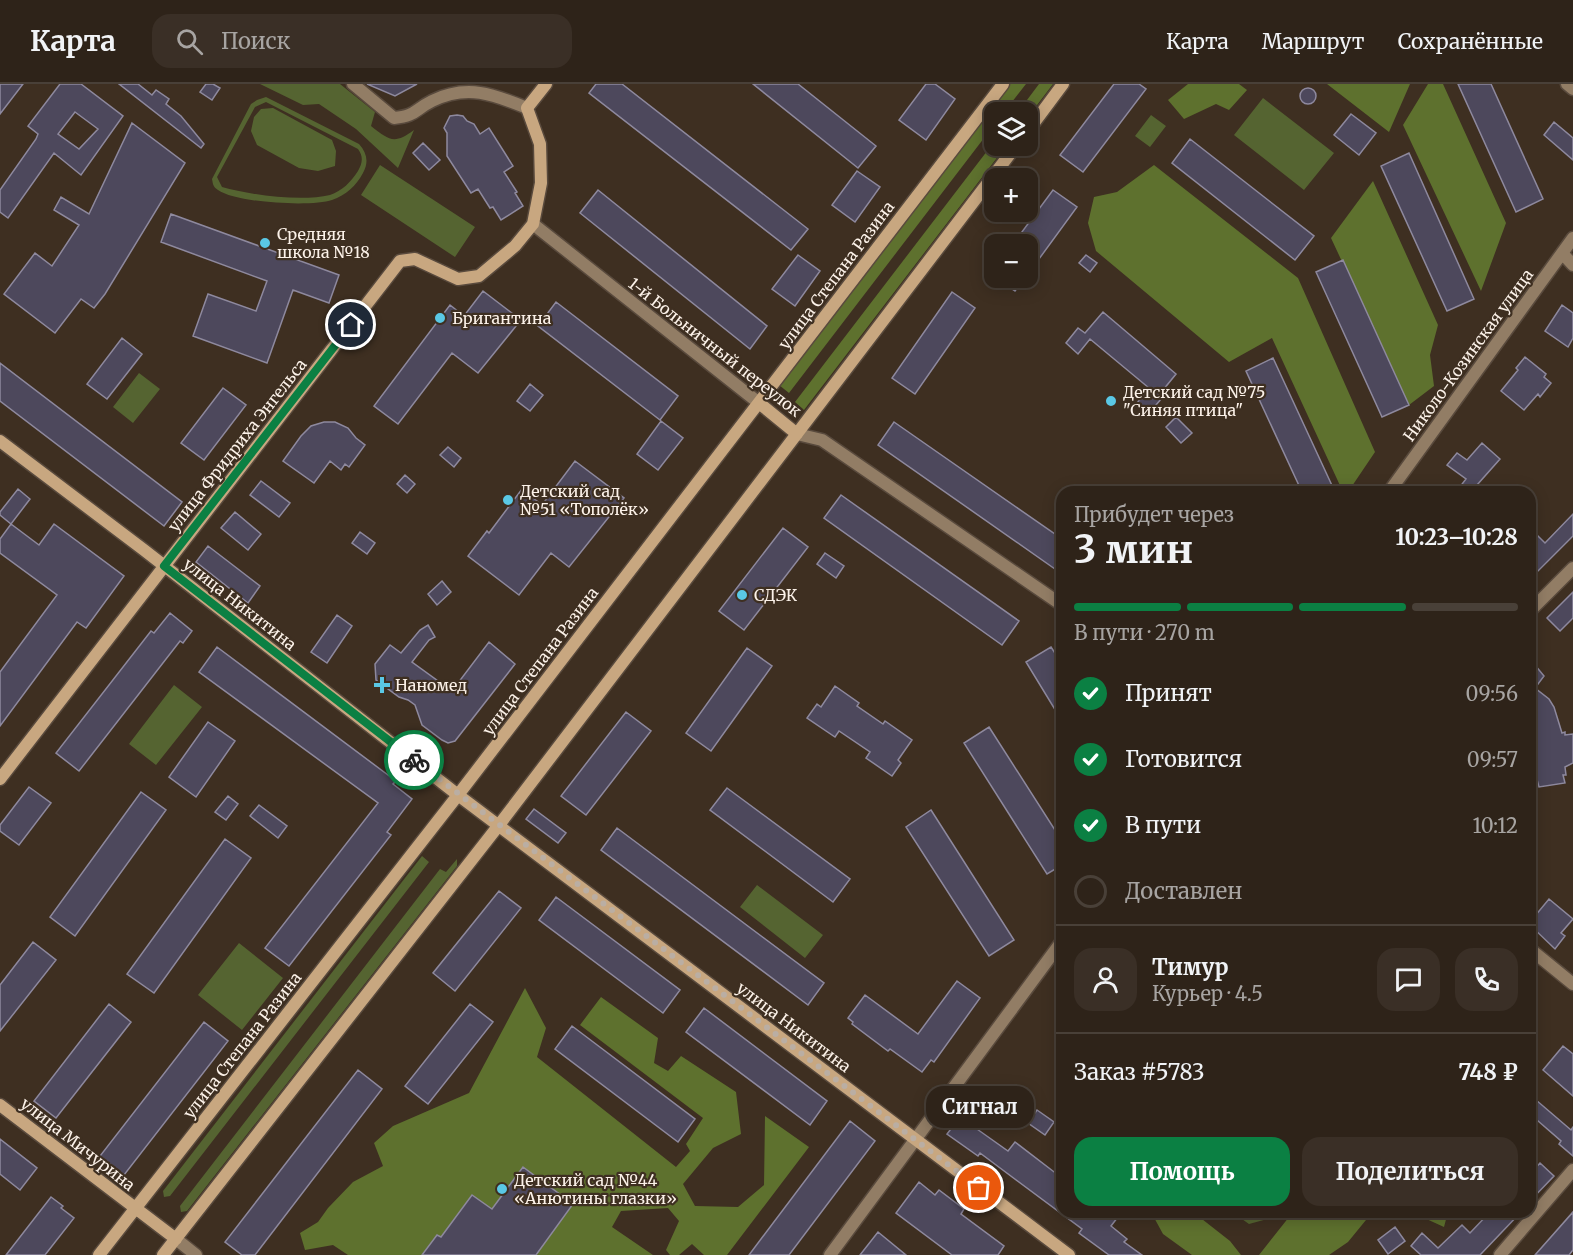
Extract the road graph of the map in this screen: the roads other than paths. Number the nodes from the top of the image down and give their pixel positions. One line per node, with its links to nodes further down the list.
1 (353, 84): 7 (street)
2 (546, 84): 7 (main road)
3 (1003, 84): 14 (main road, улица Степана Разина)
4 (1063, 84): 8 (main road)
5 (1566, 84): 6 (street)
6 (1573, 89)
7 (527, 108): 10 (main road, улица Фридриха Энгельса)
8 (1038, 118)
9 (1008, 156): 15 (main road)
10 (533, 224): 14 (street, 1-й Больничный переулок); 18 (main road, улица Фридриха Энгельса)
11 (1573, 238): 12 (street, Николо-Козинская улица)
12 (1562, 253): 13 (street); 17 (street, Николо-Козинская улица)
13 (1573, 265)
14 (759, 403): 15 (main road, 1-й Больничный переулок); 23 (main road, улица Степана Разина)
15 (797, 434): 20 (street, 1-й Больничный переулок); 24 (main road)
16 (0, 441): 18 (main road, улица Никитина)
17 (1393, 486)
18 (164, 566): 22 (main road, улица Фридриха Энгельса); 23 (main road, улица Никитина)
19 (1573, 568): 21 (street)
20 (1056, 601)
21 (1536, 605)
22 (0, 779)
23 (458, 795): 24 (main road, улица Никитина); 31 (main road, улица Степана Разина)
24 (499, 825): 29 (main road, улица Никитина); 34 (main road)
25 (1056, 949): 29 (street)
26 (1536, 954): 27 (street)
27 (1573, 984)
28 (0, 1105): 31 (main road, улица Мичурина)
29 (915, 1140): 38 (street); 39 (main road, улица Никитина)
30 (1573, 1170): 32 (street)
31 (135, 1209): 34 (main road, улица Мичурина); 35 (main road, улица Степана Разина)
32 (1536, 1213)
33 (1532, 1218): 40 (street)
34 (176, 1239): 36 (main road); 37 (street)
35 (99, 1255)
36 (164, 1255)
37 (196, 1255)
38 (831, 1255)
39 (1069, 1255)
40 (1500, 1255)

